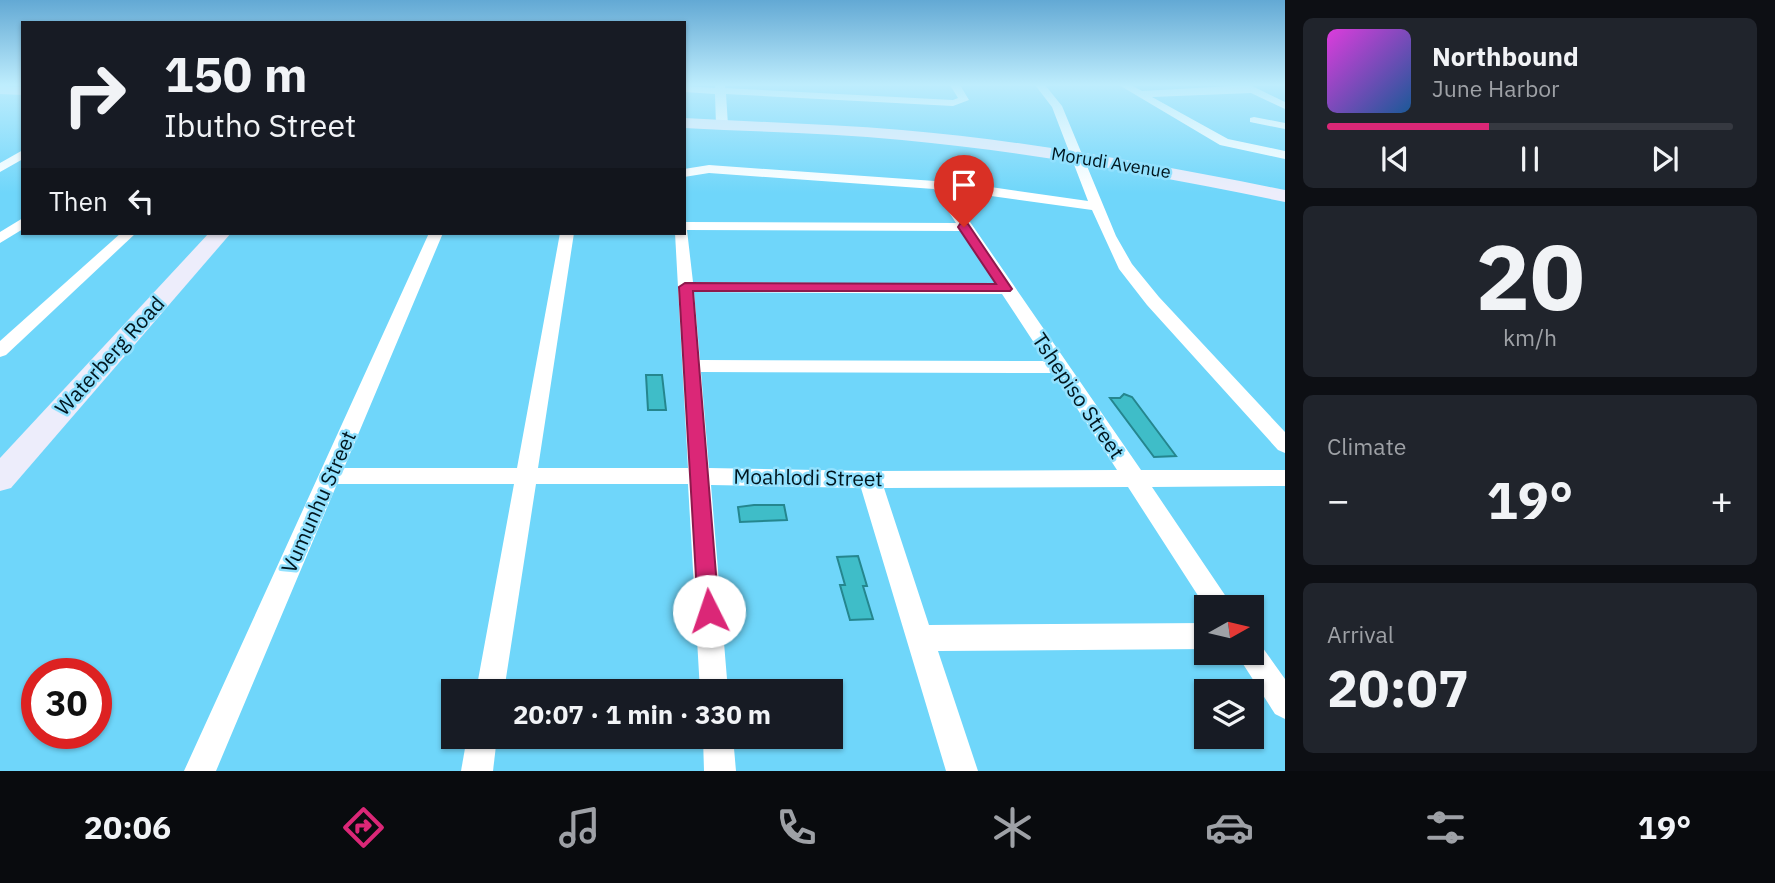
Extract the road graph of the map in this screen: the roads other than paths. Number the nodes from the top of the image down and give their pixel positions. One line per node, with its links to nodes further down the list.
1 (722, 121): 6 (street)
2 (1063, 121): 10 (street)
3 (1188, 121): 9 (street)
4 (1259, 121): 7 (street)
5 (686, 124): 6 (street, Morudi Avenue)
6 (722, 125): 10 (street, Morudi Avenue)
7 (1285, 126)
8 (21, 155): 11 (street)
9 (1285, 155)
10 (1078, 156): 14 (street, Morudi Avenue); 15 (street)
11 (0, 168)
12 (686, 173): 13 (street)
13 (938, 185): 15 (street); 18 (street, Tshepiso Street)
14 (1285, 196)
15 (1098, 206): 30 (street)
16 (21, 223): 24 (street)
17 (686, 226): 18 (street)
18 (964, 227): 26 (street, Tshepiso Street)
19 (127, 235): 27 (street)
20 (218, 235): 36 (street, Waterberg Road)
21 (435, 235): 31 (street, Vumunhu Street)
22 (567, 235): 32 (street)
23 (682, 235): 25 (street)
24 (0, 239)
25 (685, 287): 26 (street); 28 (street)
26 (1005, 289): 29 (street, Tshepiso Street)
27 (0, 351)
28 (691, 366): 29 (street); 33 (street)
29 (1059, 367): 34 (street, Tshepiso Street)
30 (1285, 445)
31 (331, 476): 32 (street, Moahlodi Street); 47 (street, Vumunhu Street)
32 (525, 476): 33 (street, Moahlodi Street); 42 (street)
33 (699, 476): 37 (street, Moahlodi Street); 43 (street)
34 (1132, 477): 35 (street, Moahlodi Street); 37 (street, Moahlodi Street); 38 (street, Tshepiso Street)
35 (1285, 478)
36 (0, 479)
37 (870, 480): 40 (street)
38 (1212, 595)
39 (1194, 636): 40 (street)
40 (922, 638): 50 (street)
41 (1258, 665): 44 (street)
42 (492, 679)
43 (713, 679)
44 (1285, 704)
45 (480, 749): 48 (street)
46 (719, 749): 49 (street)
47 (200, 771)
48 (477, 771)
49 (720, 771)
50 (962, 771)

